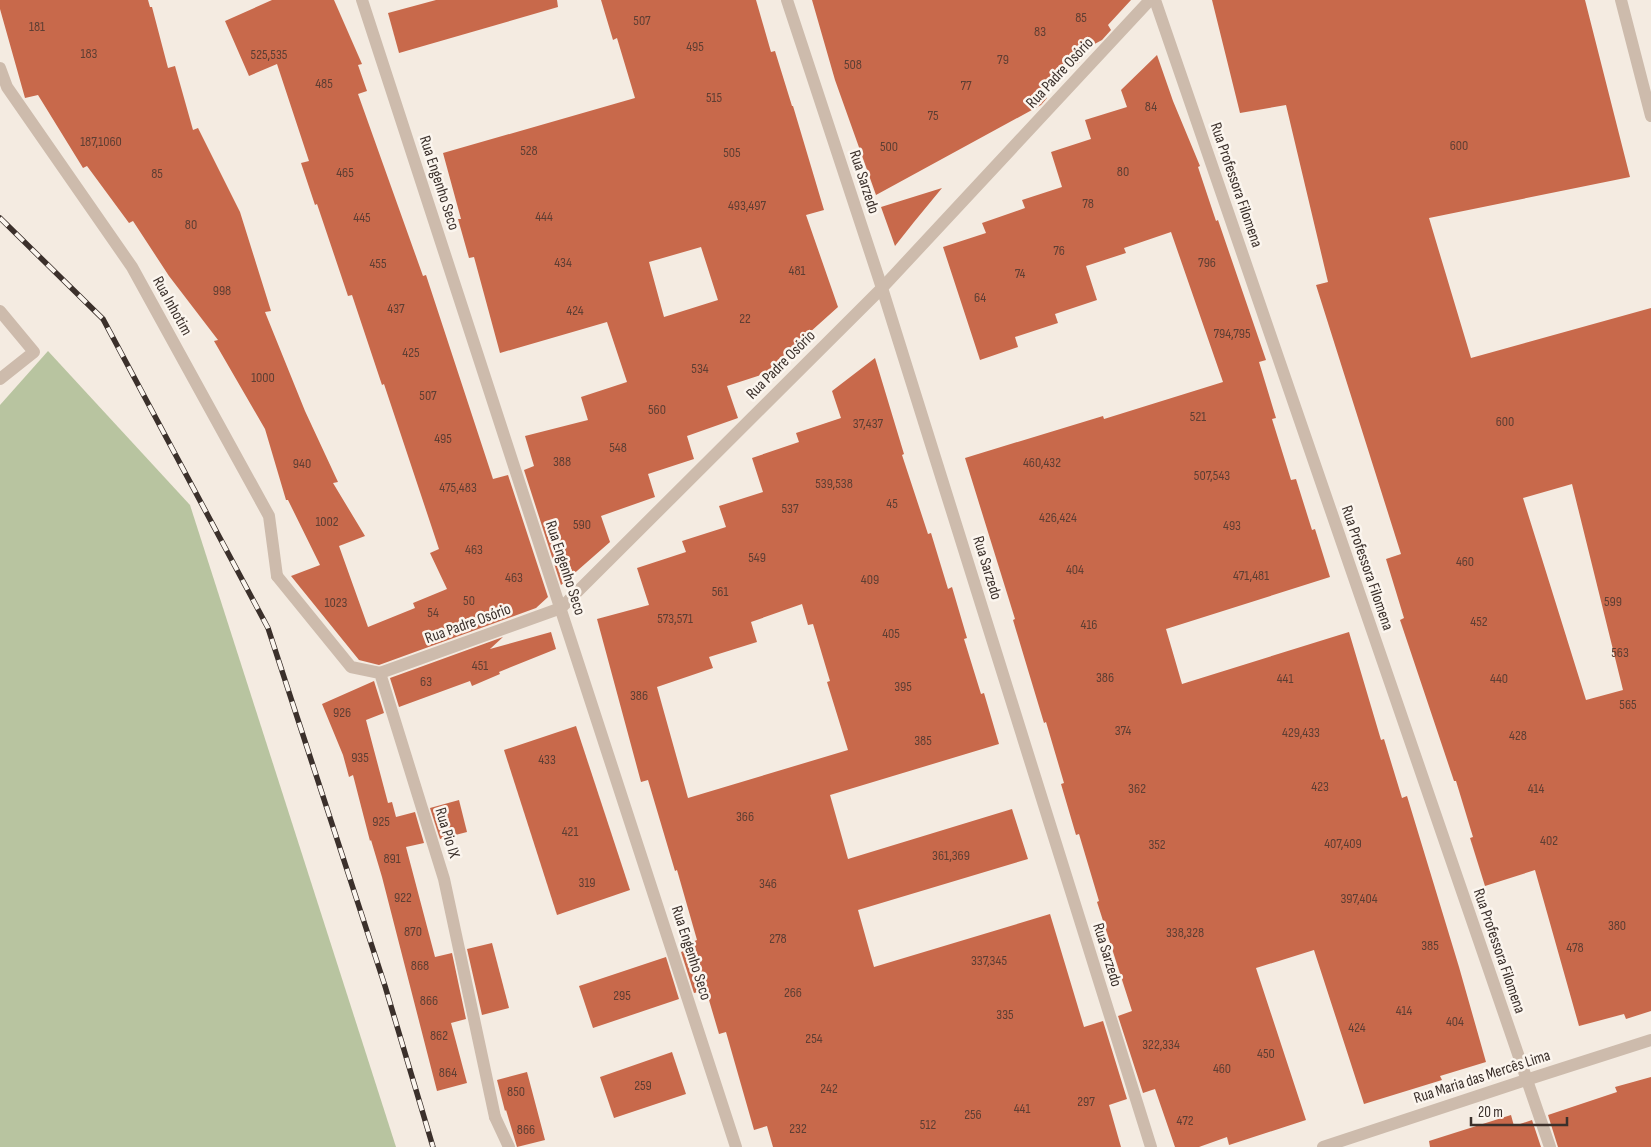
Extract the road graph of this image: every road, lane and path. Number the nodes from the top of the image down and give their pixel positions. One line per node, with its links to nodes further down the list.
1 (362, 0): 11 (street, Rua Engenho Seco)
2 (787, 0): 8 (street, Rua Sarzedo)
3 (1150, 0): 8 (street, Rua Padre Osório)
4 (1155, 0): 14 (street, Rua Professora Filomena)
5 (1621, 0): 7 (street)
6 (0, 68): 12 (street, Rua Inhotim)
7 (1651, 116)
8 (882, 288): 11 (street, Rua Padre Osório); 17 (street, Rua Sarzedo)
9 (0, 311): 10 (street)
10 (0, 379)
11 (561, 608): 12 (street, Rua Padre Osório); 16 (street, Rua Engenho Seco)
12 (380, 673): 15 (street, Rua Pio IX)
13 (1651, 1040): 14 (street, Rua Maria das Mercês Lima)
14 (1526, 1080): 18 (street, Rua Maria das Mercês Lima); 19 (street, Rua Professora Filomena)
15 (509, 1147)
16 (736, 1147)
17 (1150, 1147)
18 (1324, 1147)
19 (1550, 1147)

